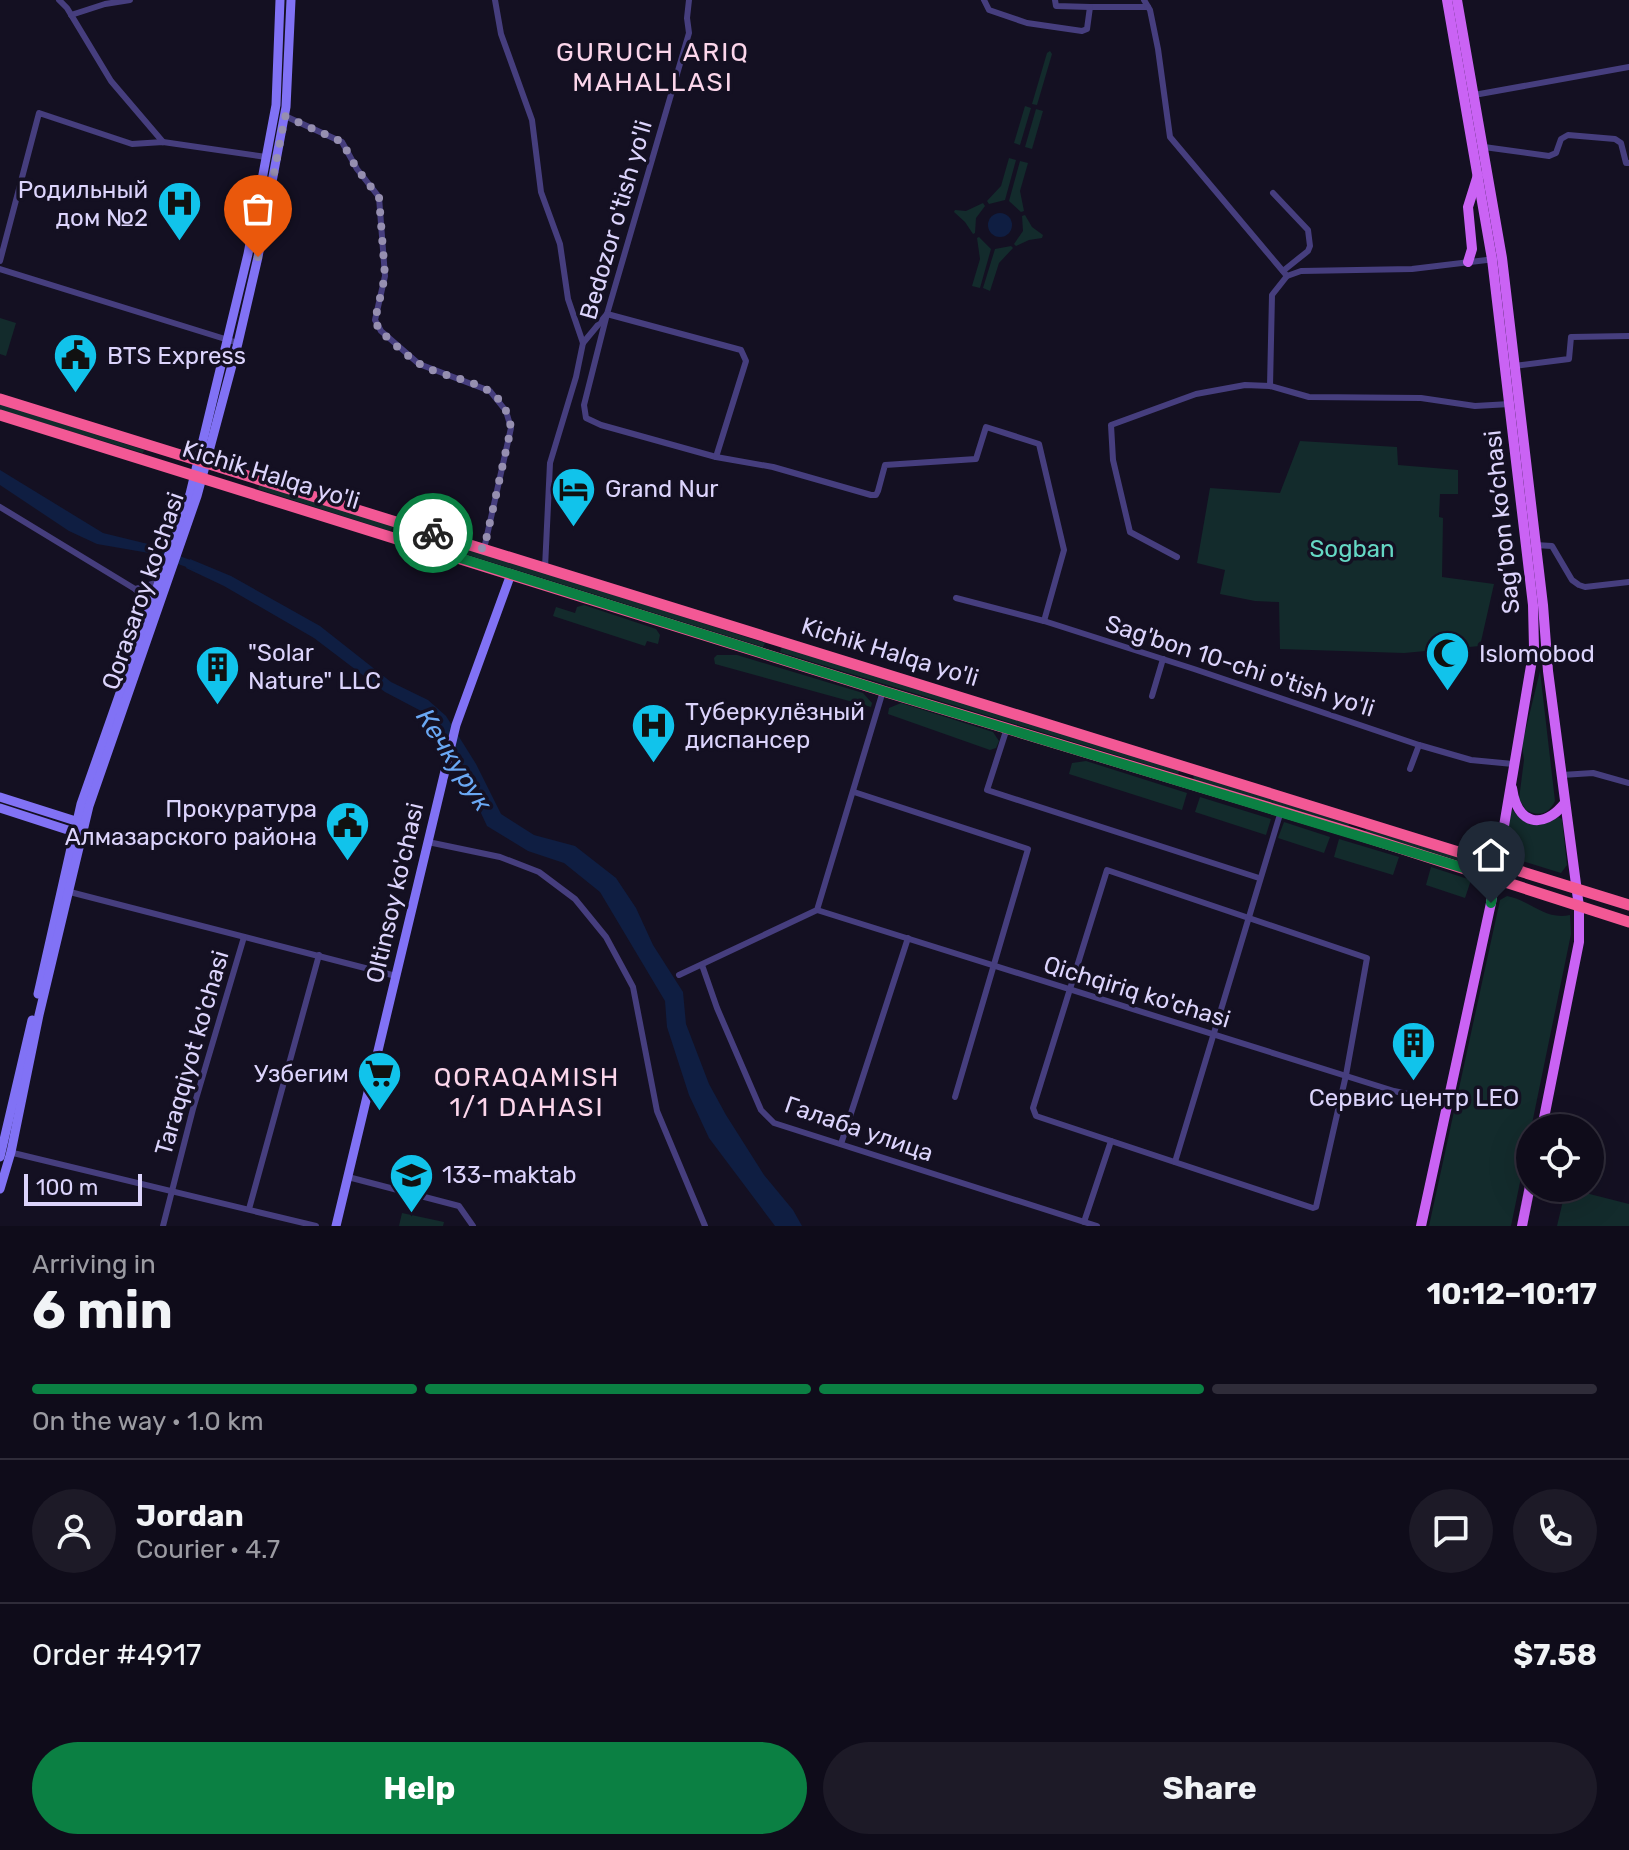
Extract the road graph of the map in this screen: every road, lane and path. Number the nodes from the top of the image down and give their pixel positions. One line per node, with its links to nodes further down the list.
1 (59, 0): 13 (street)
2 (130, 0): 13 (street)
3 (280, 0): 19 (main road, Qorasaroy ko'chasi)
4 (291, 0): 16 (main road, Qorasaroy ko'chasi)
5 (495, 0): 32 (street)
6 (689, 0): 28 (street, Bedozor o'tish yo'li)
7 (984, 0): 12 (street)
8 (1055, 0): 12 (street)
9 (1447, 0): 21 (main road, Sag’bon ko’chasi)
10 (1457, 0): 15 (main road, Sag’bon ko’chasi)
11 (1146, 4): 12 (street); 27 (street)
12 (1090, 7)
13 (71, 15): 17 (street)
14 (1629, 67): 15 (street)
15 (1474, 95): 18 (main road, Sag’bon ko’chasi)
16 (285, 116): 31 (main road, Qorasaroy ko'chasi); 45 (street)
17 (163, 142): 19 (street); 24 (street)
18 (1484, 147): 20 (street); 23 (main road, Sag’bon ko’chasi)
19 (266, 157): 30 (main road, Qorasaroy ko'chasi)
20 (1629, 163)
21 (1479, 173): 23 (main road, Sag’bon ko’chasi); 25 (main road)
22 (1273, 193): 27 (street)
23 (1497, 259): 25 (street); 33 (main road, Sag’bon ko’chasi); 36 (main road, Sag’bon ko’chasi)
24 (0, 261)
25 (1468, 262): 27 (street)
26 (0, 269): 30 (street)
27 (1285, 274): 34 (street)
28 (607, 314): 32 (street); 38 (street, Bedozor o'tish yo'li); 38 (street)
29 (1629, 336): 33 (street)
30 (227, 339): 31 (street); 39 (main road, Qorasaroy ko'chasi)
31 (238, 343): 39 (main road, Qorasaroy ko'chasi)
32 (583, 343): 48 (street)
33 (1514, 366): 44 (main road, Sag’bon ko’chasi)
34 (1270, 386): 36 (street); 46 (street)
35 (0, 399): 39 (highway, Kichik Halqa yo'li)
36 (1510, 404): 44 (main road, Sag’bon ko’chasi)
37 (0, 415): 40 (highway, Kichik Halqa yo'li)
38 (716, 457): 55 (street)
39 (203, 462): 40 (main road, Qorasaroy ko'chasi); 42 (highway, Kichik Halqa yo'li)
40 (199, 476): 43 (highway, Kichik Halqa yo'li); 47 (main road, Qorasaroy ko'chasi)
41 (0, 507): 52 (street)
42 (405, 525): 43 (highway); 45 (highway, Kichik Halqa yo'li)
43 (400, 539): 49 (highway, Kichik Halqa yo'li)
44 (1531, 546): 51 (street); 63 (main road, Sag’bon ko’chasi); 66 (main road, Sag’bon ko’chasi)
45 (484, 549): 48 (highway, Kichik Halqa yo'li)
46 (1177, 557)
47 (168, 564): 50 (main road, Qorasaroy ko'chasi); 75 (main road, Qorasaroy ko'chasi)
48 (545, 568): 56 (highway, Kichik Halqa yo'li)
49 (511, 574): 57 (highway, Kichik Halqa yo'li); 77 (main road, Oltinsoy ko'chasi)
50 (158, 582): 52 (street); 54 (main road, Qorasaroy ko'chasi)
51 (1629, 582)
52 (135, 589): 54 (street)
53 (956, 598): 55 (street, Sag'bon 10-chi o'tish yo'li)
54 (150, 604): 75 (main road, Qorasaroy ko'chasi)
55 (1044, 621): 58 (street, Sag'bon 10-chi o'tish yo'li)
56 (771, 638): 57 (highway); 64 (highway, Kichik Halqa yo'li)
57 (766, 654): 59 (highway, Kichik Halqa yo'li)
58 (1163, 659): 60 (street); 62 (street, Sag'bon 10-chi o'tish yo'li)
59 (883, 691): 61 (highway, Kichik Halqa yo'li); 70 (street)
60 (1152, 696)
61 (1007, 728): 68 (highway, Kichik Halqa yo'li); 79 (street)
62 (1419, 745): 63 (street, Sag'bon 10-chi o'tish yo'li); 65 (street)
63 (1513, 764): 67 (main road, Sag’bon ko’chasi)
64 (1191, 768): 68 (highway); 76 (highway, Kichik Halqa yo'li)
65 (1410, 769)
66 (1562, 775): 69 (street); 72 (main road, Sag’bon ko’chasi)
67 (1511, 778): 72 (main road); 78 (main road, Sag’bon ko’chasi)
68 (1187, 782): 74 (highway, Kichik Halqa yo'li)
69 (1629, 783)
70 (854, 792): 85 (street); 94 (street)
71 (0, 797): 75 (main road)
72 (1565, 803): 81 (main road, Sag’bon ko’chasi)
73 (0, 808): 75 (main road)
74 (1281, 811): 76 (highway, Kichik Halqa yo'li); 79 (street)
75 (80, 828): 82 (main road, Qorasaroy ko'chasi)
76 (1358, 828): 78 (highway, Kichik Halqa yo'li); 80 (highway, Kichik Halqa yo'li)
77 (428, 842): 96 (main road, Oltinsoy ko'chasi); 117 (street)
78 (1496, 863): 80 (main road, Sag’bon ko’chasi); 81 (highway, Kichik Halqa yo'li)
79 (1259, 878): 87 (street)
80 (1495, 878): 84 (highway, Kichik Halqa yo'li); 101 (main road, Sag’bon ko’chasi)
81 (1577, 889): 83 (highway, Kichik Halqa yo'li); 84 (main road, Sag’bon ko’chasi)
82 (65, 891): 89 (street, Taraqqiyot ko'chasi); 105 (main road, Qorasaroy ko'chasi)
83 (1629, 905)
84 (1579, 907): 86 (highway, Kichik Halqa yo'li); 91 (main road, Sag’bon ko’chasi)
85 (817, 910): 90 (street, Qichqiriq ko'chasi); 93 (street)
86 (1592, 911): 88 (highway, Kichik Halqa yo'li); 91 (main road, Sag’bon ko’chasi)
87 (1249, 918): 97 (street); 98 (street); 99 (street)
88 (1629, 922)
89 (244, 937): 92 (street, Taraqqiyot ko'chasi); 109 (street, Taraqqiyot ko'chasi)
90 (908, 938): 94 (street, Qichqiriq ko'chasi); 104 (street)
91 (1579, 942): 102 (main road, Sag’bon ko’chasi)
92 (319, 955): 96 (street, Taraqqiyot ko'chasi); 111 (street)
93 (702, 965): 95 (street); 104 (street, Галаба улица)
94 (993, 966): 97 (street, Qichqiriq ko'chasi); 100 (street)
95 (679, 975)
96 (396, 976): 107 (main road, Oltinsoy ko'chasi)
97 (1069, 989): 98 (street, Qichqiriq ko'chasi); 103 (street)
98 (1213, 1034): 99 (street, Qichqiriq ko'chasi); 106 (street)
99 (1346, 1075): 101 (street, Qichqiriq ko'chasi); 106 (street)
100 (955, 1097)
101 (1448, 1103): 119 (main road, Sag’bon ko’chasi)
102 (1545, 1114)
103 (1111, 1141): 106 (street); 112 (street)
104 (841, 1144): 112 (street, Галаба улица)
105 (4, 1153): 108 (main road, Qorasaroy ko'chasi); 109 (street)
106 (1175, 1162)
107 (348, 1177): 115 (main road, Oltinsoy ko'chasi); 116 (street)
108 (0, 1189)
109 (171, 1190): 111 (street); 113 (street, Taraqqiyot ko'chasi)
110 (1527, 1202): 120 (main road)
111 (249, 1209): 114 (street)
112 (1084, 1222): 118 (street, Галаба улица)
113 (163, 1226)
114 (316, 1226)
115 (336, 1226)
116 (473, 1226)
117 (705, 1226)
118 (1097, 1226)
119 (1421, 1226)
120 (1522, 1226)

